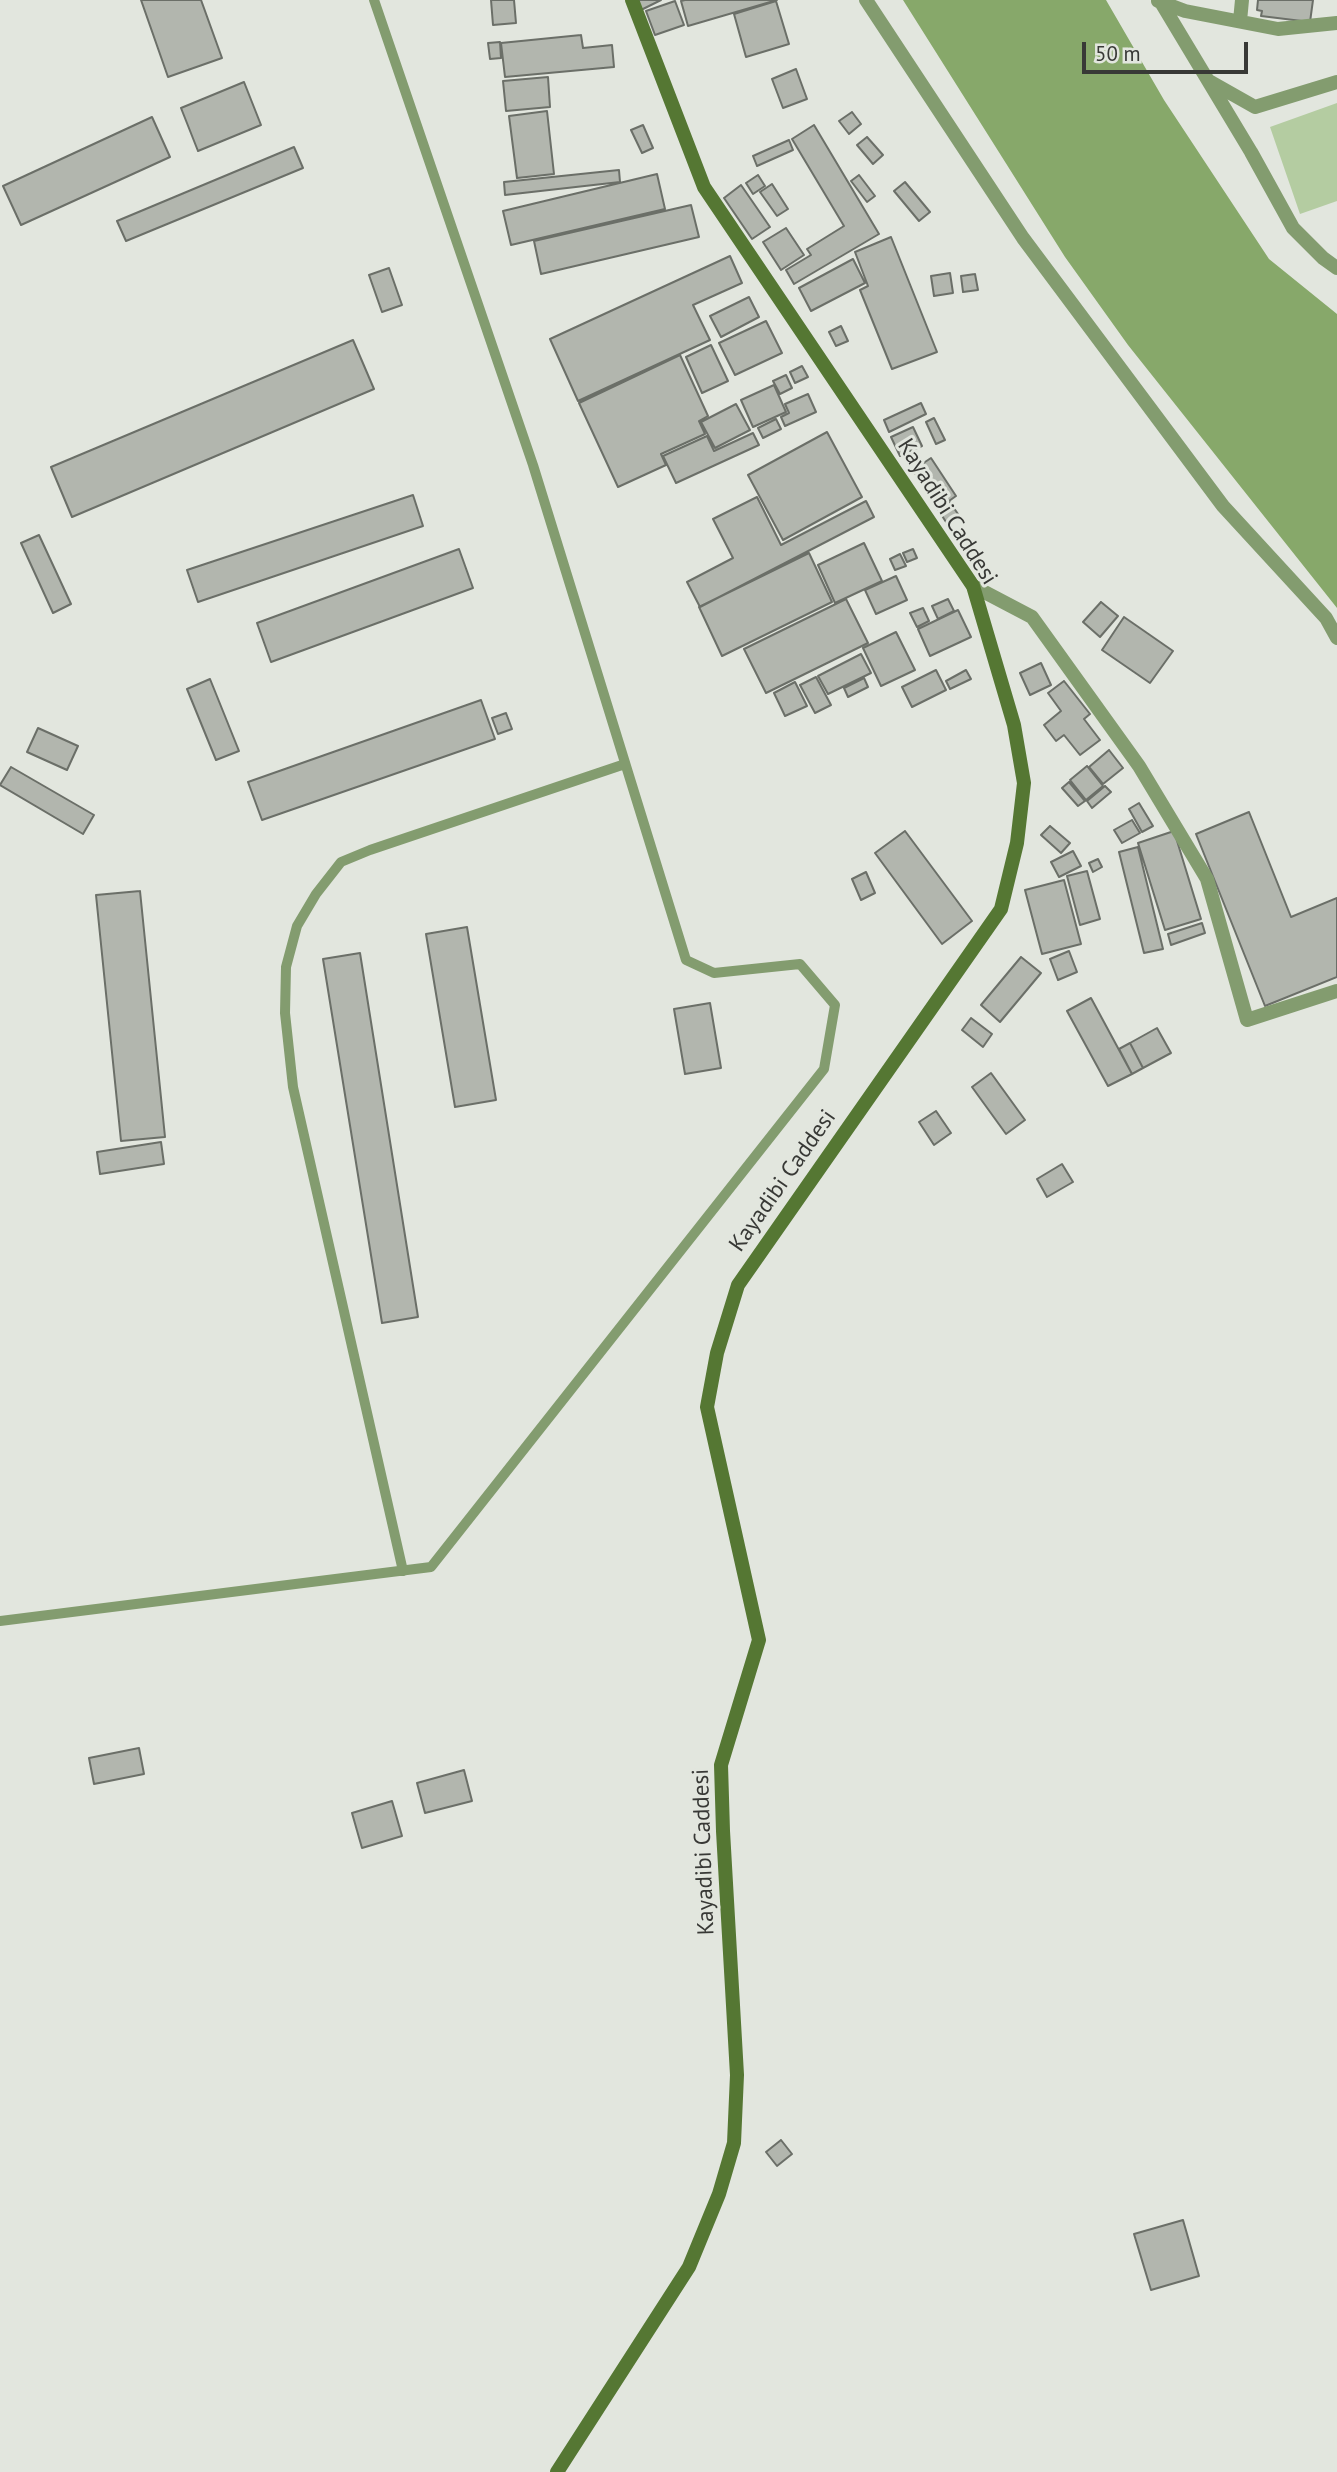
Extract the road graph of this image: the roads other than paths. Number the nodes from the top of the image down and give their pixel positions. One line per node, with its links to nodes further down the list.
1 (374, 0): 13 (lane)
2 (632, 0): 11 (street, Kayadibi Caddesi)
3 (866, 0): 12 (street)
4 (1242, 0): 6 (street)
5 (1159, 2): 6 (street); 8 (street)
6 (1240, 21): 7 (street)
7 (1337, 23)
8 (1208, 80): 9 (street); 10 (street)
9 (1337, 82)
10 (1337, 268)
11 (973, 586): 14 (street); 17 (street, Kayadibi Caddesi)
12 (1337, 638)
13 (625, 764): 15 (lane); 15 (lane)
14 (1337, 991)
15 (402, 1571): 16 (lane)
16 (0, 1621)
17 (557, 2472)

